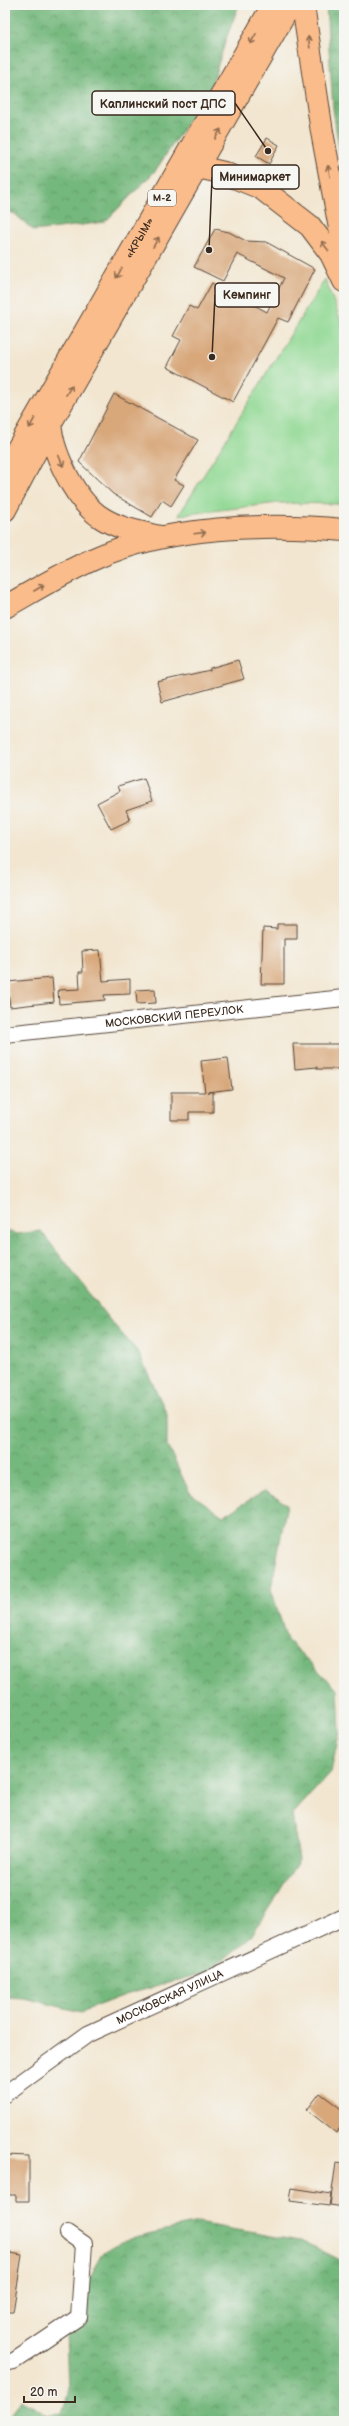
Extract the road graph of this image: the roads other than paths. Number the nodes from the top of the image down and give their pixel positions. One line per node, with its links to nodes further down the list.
1 (273, 5): 4 (main road, «КРЫМ» / М-2, one-way to 4)
2 (290, 5): 4 (main road, «КРЫМ» / М-2, one-way to 2)
3 (303, 5): 5 (main road, one-way to 3)
4 (190, 166): 6 (main road, one-way to 4); 7 (main road, «КРЫМ» / М-2, one-way to 7); 8 (main road, «КРЫМ» / М-2, one-way to 4)
5 (344, 250)
6 (344, 280)
7 (50, 389): 8 (main road); 9 (main road, «КРЫМ» / М-2, one-way to 9)
8 (50, 424): 10 (main road, М-2); 12 (main road, one-way to 12)
9 (5, 471)
10 (5, 510)
11 (344, 530): 12 (main road, one-way to 11)
12 (161, 538): 13 (main road, one-way to 12)
13 (5, 607)
14 (344, 998): 15 (street, МОСКОВСКИЙ ПЕРЕУЛОК)
15 (5, 1034)
16 (344, 1917): 17 (street, МОСКОВСКАЯ УЛИЦА)
17 (5, 2094)
18 (68, 2233): 19 (street)
19 (5, 2363)

